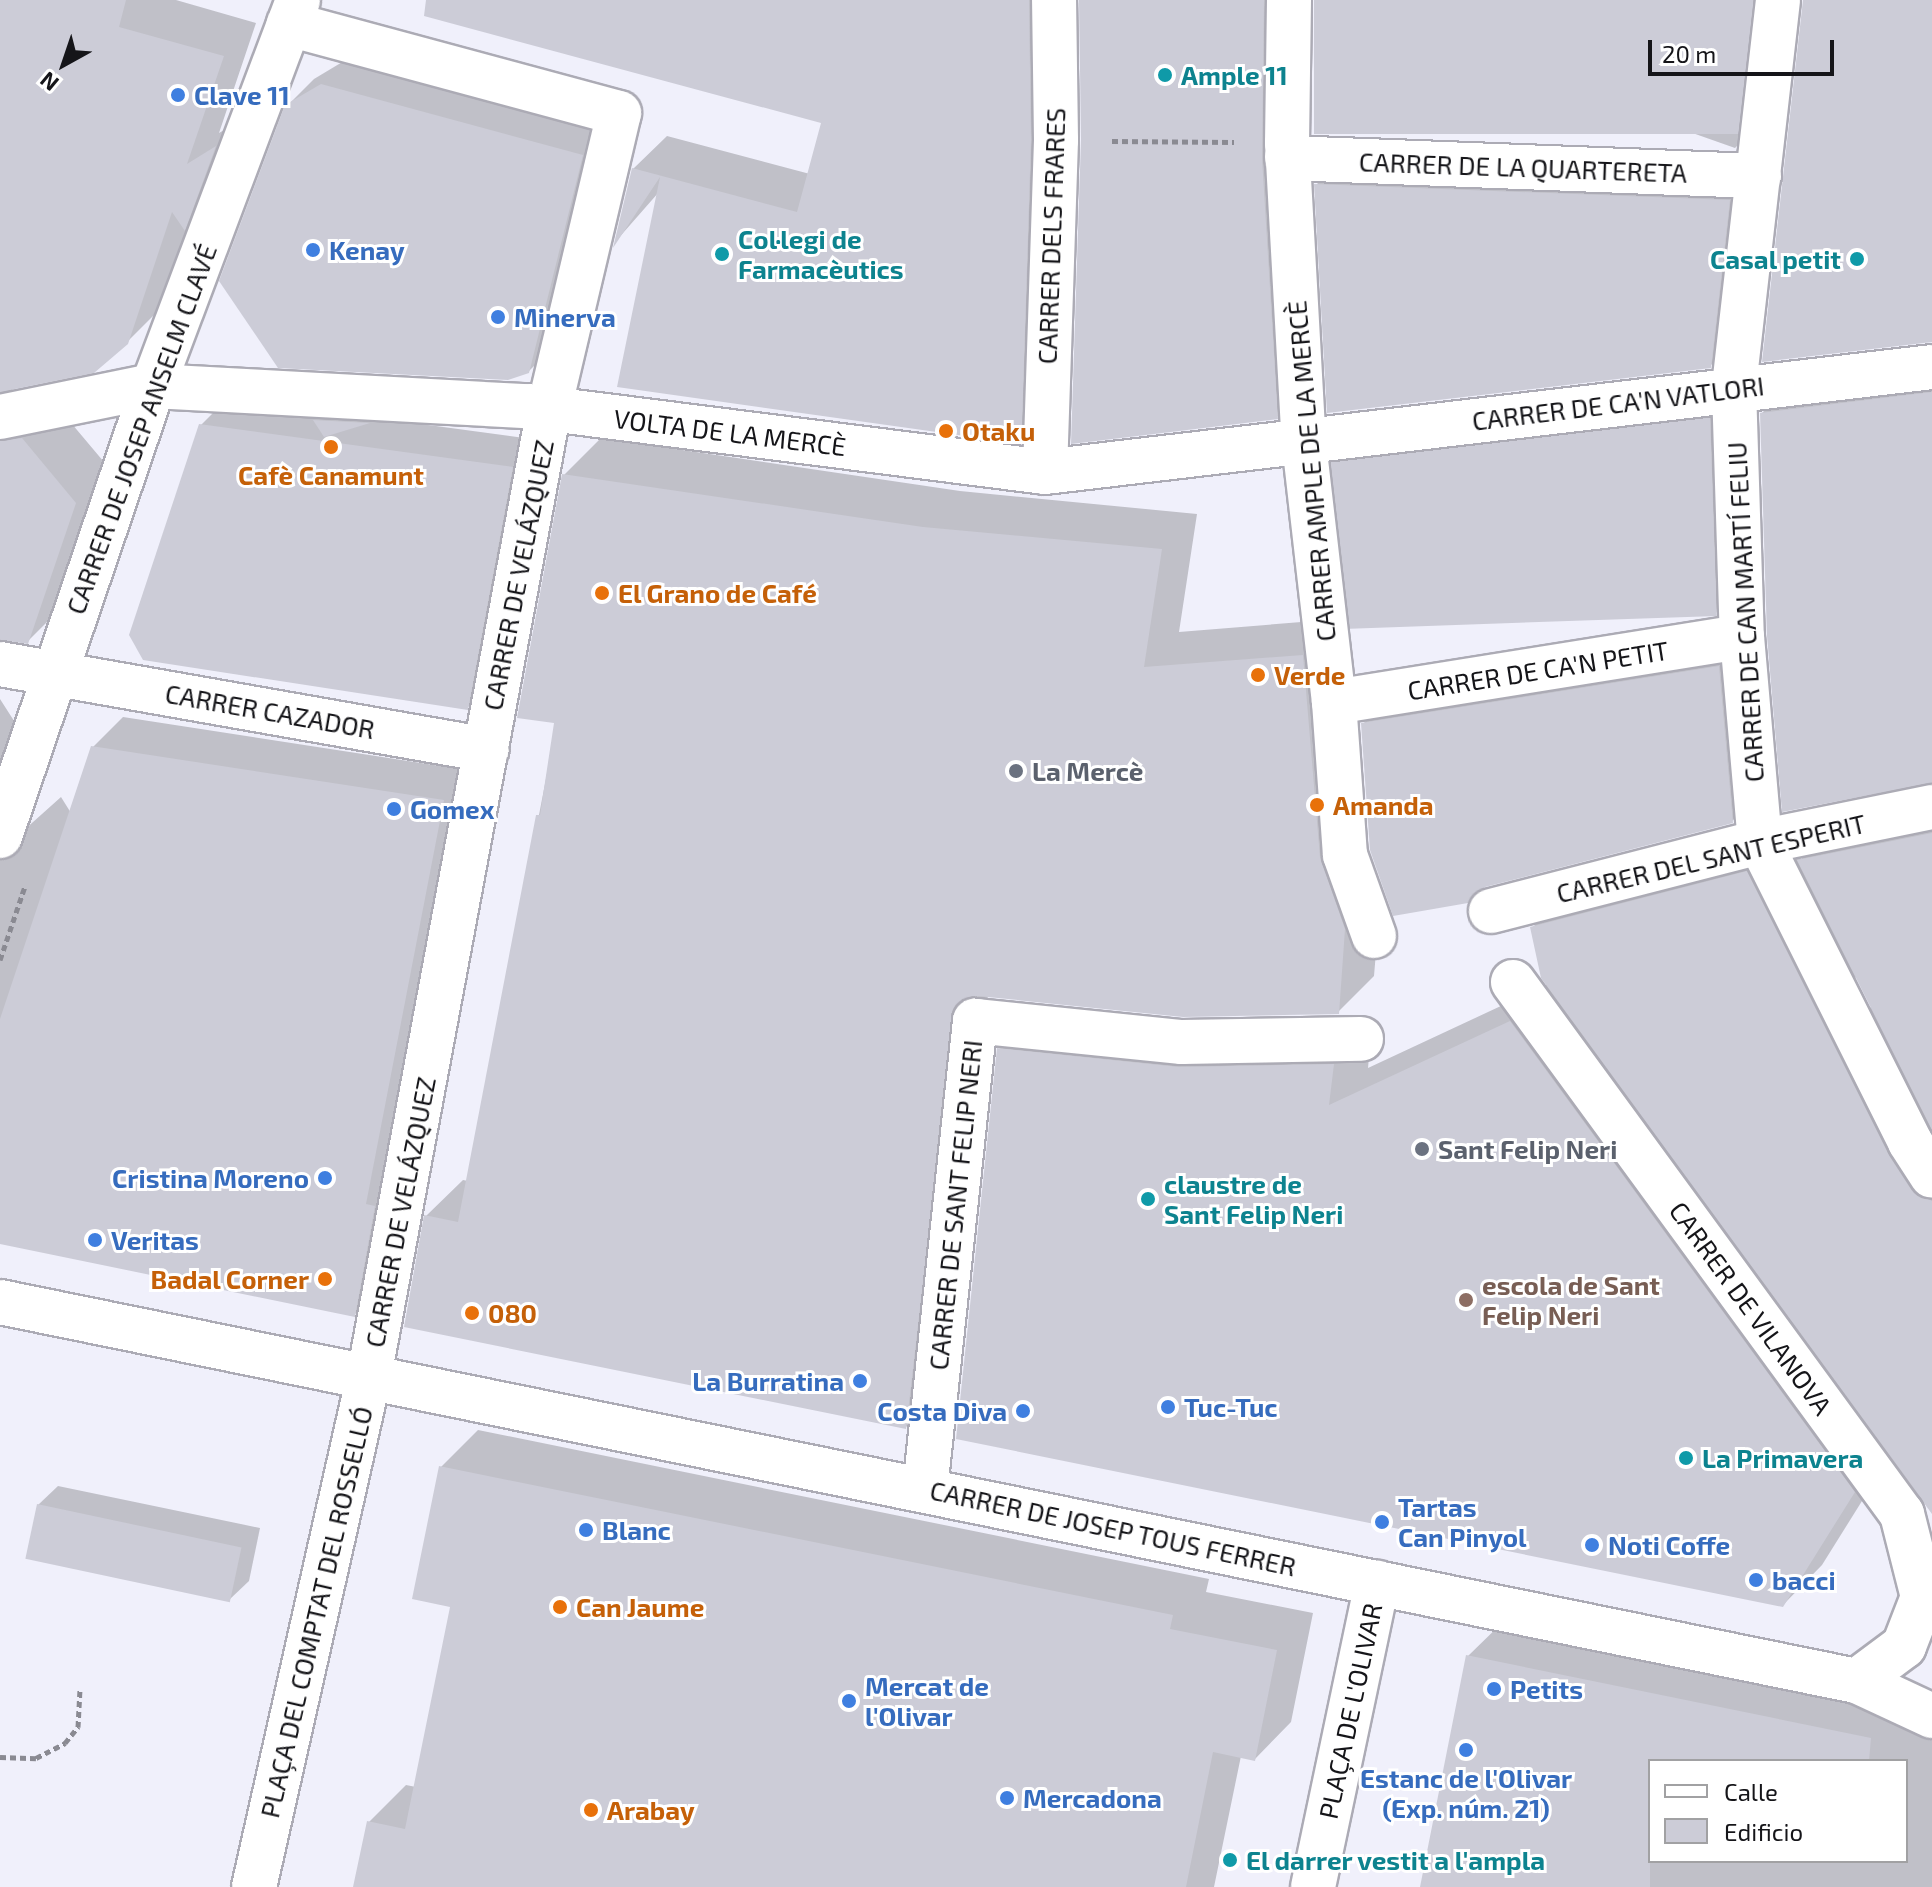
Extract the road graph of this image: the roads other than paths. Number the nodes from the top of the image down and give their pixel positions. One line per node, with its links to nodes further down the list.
1 (1054, 0): 13 (street, CARRER DELS FRARES)
2 (1289, 0): 5 (street, CARRER AMPLE DE LA MERCÈ)
3 (1778, 0): 6 (street, CARRER DE CAN MARTÍ FELIU)
4 (293, 12): 8 (street, CARRER DE JOSEP ANSELM CLAVÉ); 10 (street, CARRER DE VELÁZQUEZ)
5 (1287, 151): 6 (street, CARRER DE LA QUARTERETA); 12 (street, CARRER AMPLE DE LA MERCÈ)
6 (1759, 176): 9 (street, CARRER DE CAN MARTÍ FELIU)
7 (1932, 367): 9 (street, CARRER DE CA'N VATLORI)
8 (153, 386): 10 (street, VOLTA DE LA MERCÈ); 11 (street, VOLTA DE LA MERCÈ); 16 (street, CARRER DE JOSEP ANSELM CLAVÉ)
9 (1734, 388): 12 (street, CARRER DE CA'N VATLORI); 14 (street, CARRER DE CAN MARTÍ FELIU)
10 (549, 409): 13 (street, VOLTA DE LA MERCÈ); 18 (street, CARRER DE VELÁZQUEZ)
11 (0, 417)
12 (1304, 443): 13 (street, VOLTA DE LA MERCÈ); 17 (street, CARRER AMPLE DE LA MERCÈ)
13 (1045, 472)
14 (1742, 637): 17 (street, CARRER DE CA'N PETIT); 21 (street, CARRER DE CAN MARTÍ FELIU)
15 (0, 664): 16 (street, CARRER CAZADOR)
16 (54, 671): 18 (street, CARRER CAZADOR); 20 (street, CARRER DE JOSEP ANSELM CLAVÉ)
17 (1334, 702): 23 (street, CARRER AMPLE DE LA MERCÈ)
18 (486, 750): 28 (street, CARRER DE VELÁZQUEZ)
19 (1932, 807): 21 (street, CARRER DEL SANT ESPERIT)
20 (0, 836)
21 (1760, 842): 22 (street, CARRER DEL SANT ESPERIT); 26 (street)
22 (1491, 911)
23 (1374, 936)
24 (1513, 982): 31 (street, CARRER DE VILANOVA)
25 (1361, 1039): 29 (street, CARRER DE SANT FELIP NERI)
26 (1932, 1176)
27 (0, 1302): 28 (street, PLAÇA DEL COMPTAT DEL ROSSELLÓ)
28 (369, 1376): 29 (street, CARRER DE JOSEP TOUS FERRER); 33 (street, PLAÇA DEL COMPTAT DEL ROSSELLÓ)
29 (925, 1489): 30 (street, CARRER DE JOSEP TOUS FERRER)
30 (1377, 1583): 31 (street, CARRER DE JOSEP TOUS FERRER); 34 (street, PLAÇA DE L'OLIVAR)
31 (1857, 1681): 32 (street, CARRER DE JOSEP TOUS FERRER)
32 (1932, 1716)
33 (254, 1887)
34 (1313, 1887)

